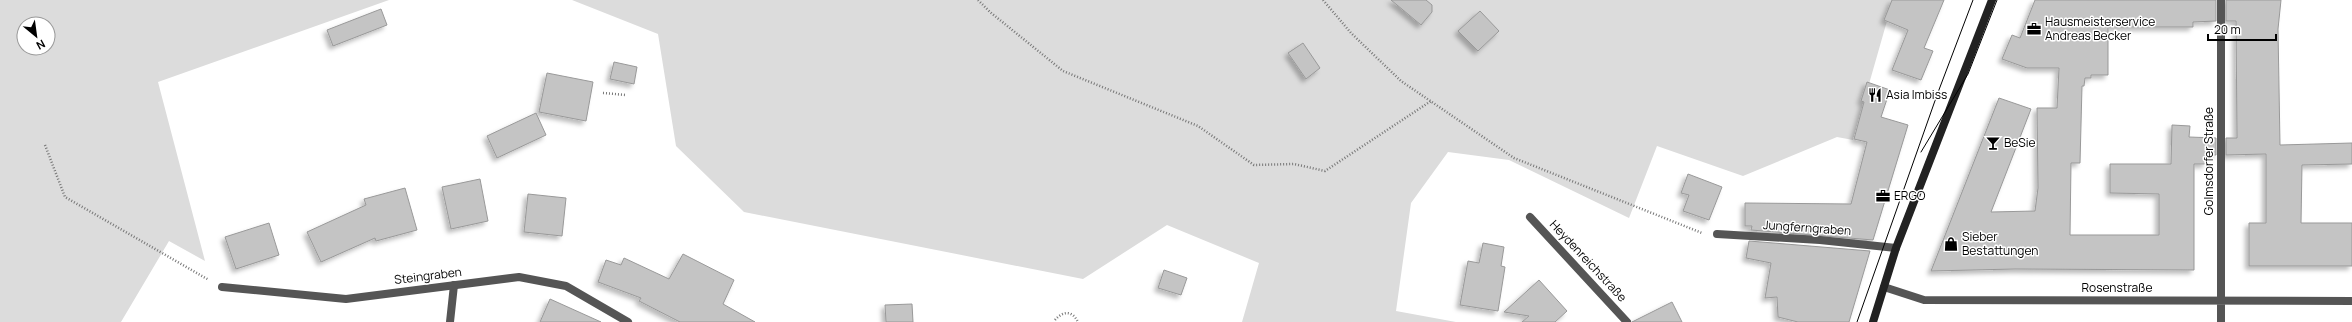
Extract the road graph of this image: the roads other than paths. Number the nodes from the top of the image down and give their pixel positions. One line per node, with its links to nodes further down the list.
1 (1992, 0): 5 (street)
2 (2221, 0): 10 (street, Golmsdorfer Straße)
3 (1530, 217): 13 (street, Heydenreichstraße)
4 (1716, 234): 5 (street, Jungferngraben)
5 (1896, 248): 8 (street)
6 (454, 285): 7 (street, Steingraben); 11 (street); 12 (street, Steingraben)
7 (222, 287)
8 (1884, 287): 10 (street, Rosenstraße); 14 (street)
9 (2352, 300): 10 (street, Rosenstraße)
10 (2222, 301): 15 (street, Golmsdorfer Straße)
11 (450, 322)
12 (628, 322)
13 (1627, 322)
14 (1873, 322)
15 (2221, 322)

